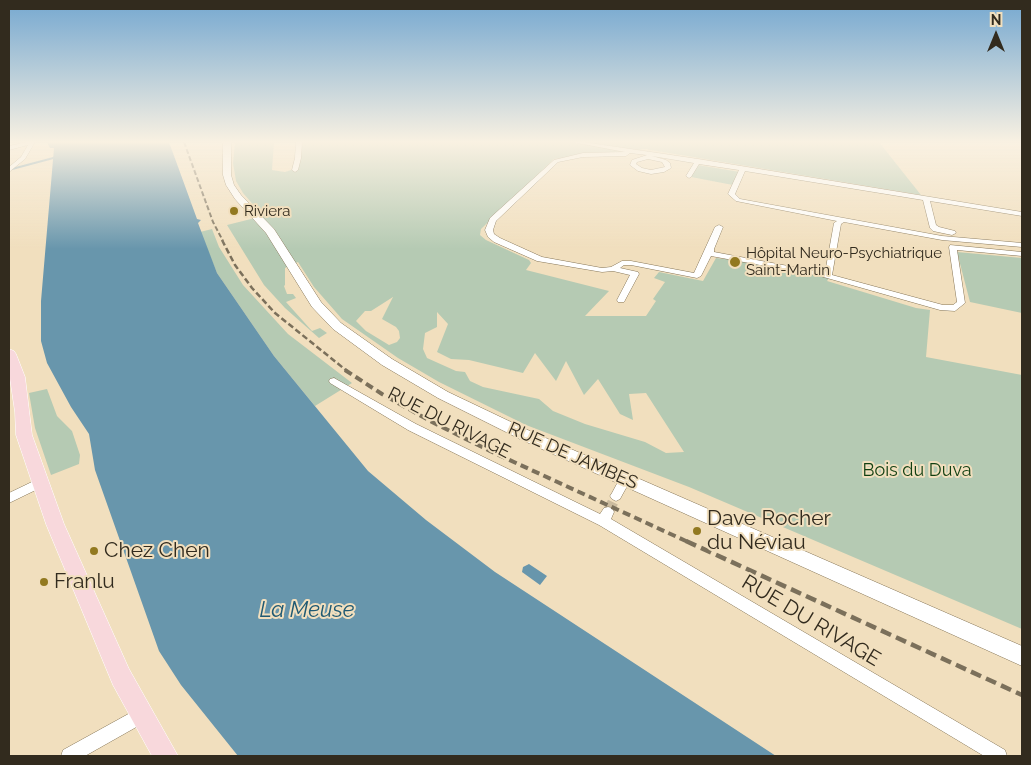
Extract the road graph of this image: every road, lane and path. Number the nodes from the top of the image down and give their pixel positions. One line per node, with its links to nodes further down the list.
1 (228, 178): 22 (main road, RUE DE JAMBES)
2 (538, 178): 17 (street)
3 (739, 178): 9 (street)
4 (796, 178): 5 (street)
5 (871, 190): 6 (street); 7 (street)
6 (926, 200): 8 (street); 11 (street)
7 (875, 201)
8 (1022, 214)
9 (843, 220): 11 (street); 18 (street)
10 (719, 227): 15 (street)
11 (934, 233): 13 (street)
12 (1022, 239): 13 (street)
13 (953, 240): 14 (street); 16 (street); 18 (street)
14 (1022, 245)
15 (710, 252): 17 (street); 18 (street)
16 (1022, 254)
17 (613, 269): 19 (street)
18 (828, 276)
19 (621, 300)
20 (9, 356): 23 (main road)
21 (334, 381): 30 (street, RUE DU RIVAGE)
22 (625, 479): 24 (street); 26 (main road, RUE DE JAMBES)
23 (40, 483): 25 (street); 27 (main road)
24 (616, 496)
25 (9, 498)
26 (1022, 656)
27 (141, 715): 28 (street); 29 (main road)
28 (69, 756)
29 (166, 756)
30 (999, 756)

